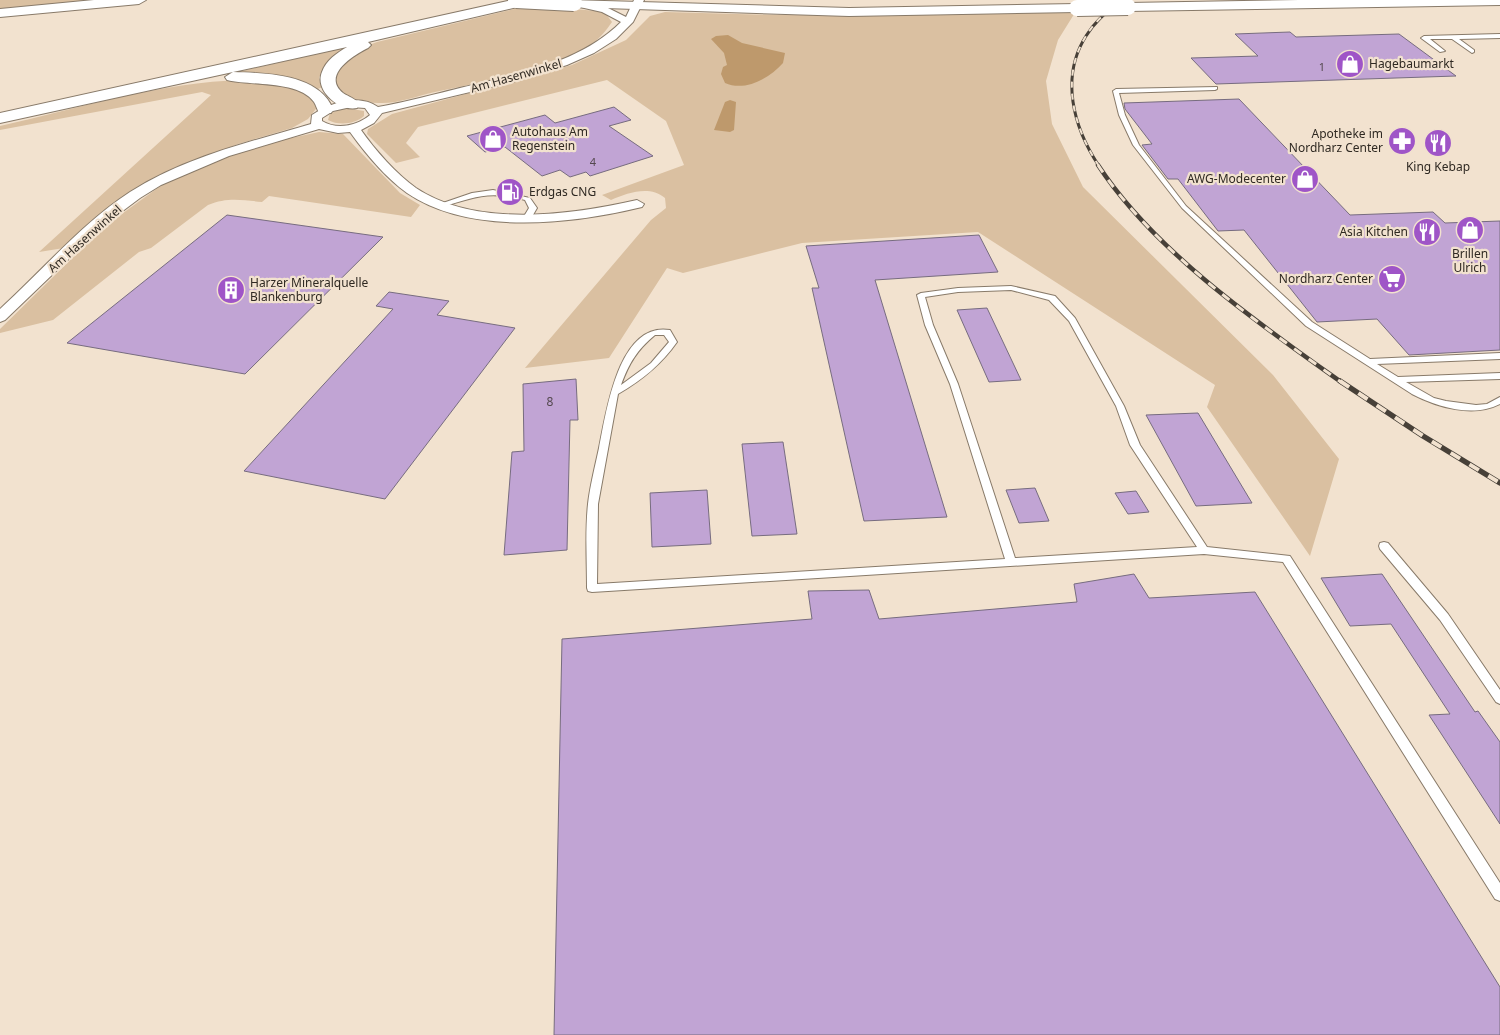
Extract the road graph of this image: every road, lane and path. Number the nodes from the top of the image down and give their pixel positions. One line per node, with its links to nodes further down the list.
1 (139, 0): 8 (main road)
2 (500, 0): 20 (main road)
3 (516, 0): 6 (main road, bridge)
4 (530, 0): 10 (main road)
5 (1499, 1): 7 (main road, bridge)
6 (574, 3): 7 (main road); 9 (street)
7 (638, 3): 9 (street, Am Hasenwinkel)
8 (0, 13)
9 (626, 22): 21 (street, Am Hasenwinkel)
10 (393, 32): 17 (main road); 19 (main road)
11 (1500, 36): 12 (lane)
12 (1453, 37): 13 (lane); 14 (lane)
13 (1433, 44): 14 (lane); 15 (lane)
14 (1462, 44): 16 (lane)
15 (1442, 51)
16 (1472, 51)
17 (175, 81): 22 (main road); 23 (main road)
18 (1214, 88): 30 (lane)
19 (351, 104): 21 (street); 22 (street, Am Hasenwinkel)
20 (0, 109)
21 (376, 111): 24 (street)
22 (322, 117): 24 (street); 28 (street, Am Hasenwinkel)
23 (0, 118)
24 (353, 127): 26 (street)
25 (637, 204): 27 (street)
26 (441, 205): 27 (street); 27 (lane)
27 (527, 218)
28 (0, 317)
29 (1500, 356): 30 (lane)
30 (1368, 362): 32 (lane)
31 (1500, 376): 32 (lane)
32 (1397, 380): 34 (lane)
33 (614, 393): 33 (lane); 37 (lane)
34 (1500, 400)
35 (1384, 546): 38 (lane)
36 (1204, 550): 37 (lane); 37 (lane); 39 (lane)
37 (1011, 562)
38 (1500, 699)
39 (1500, 895)

